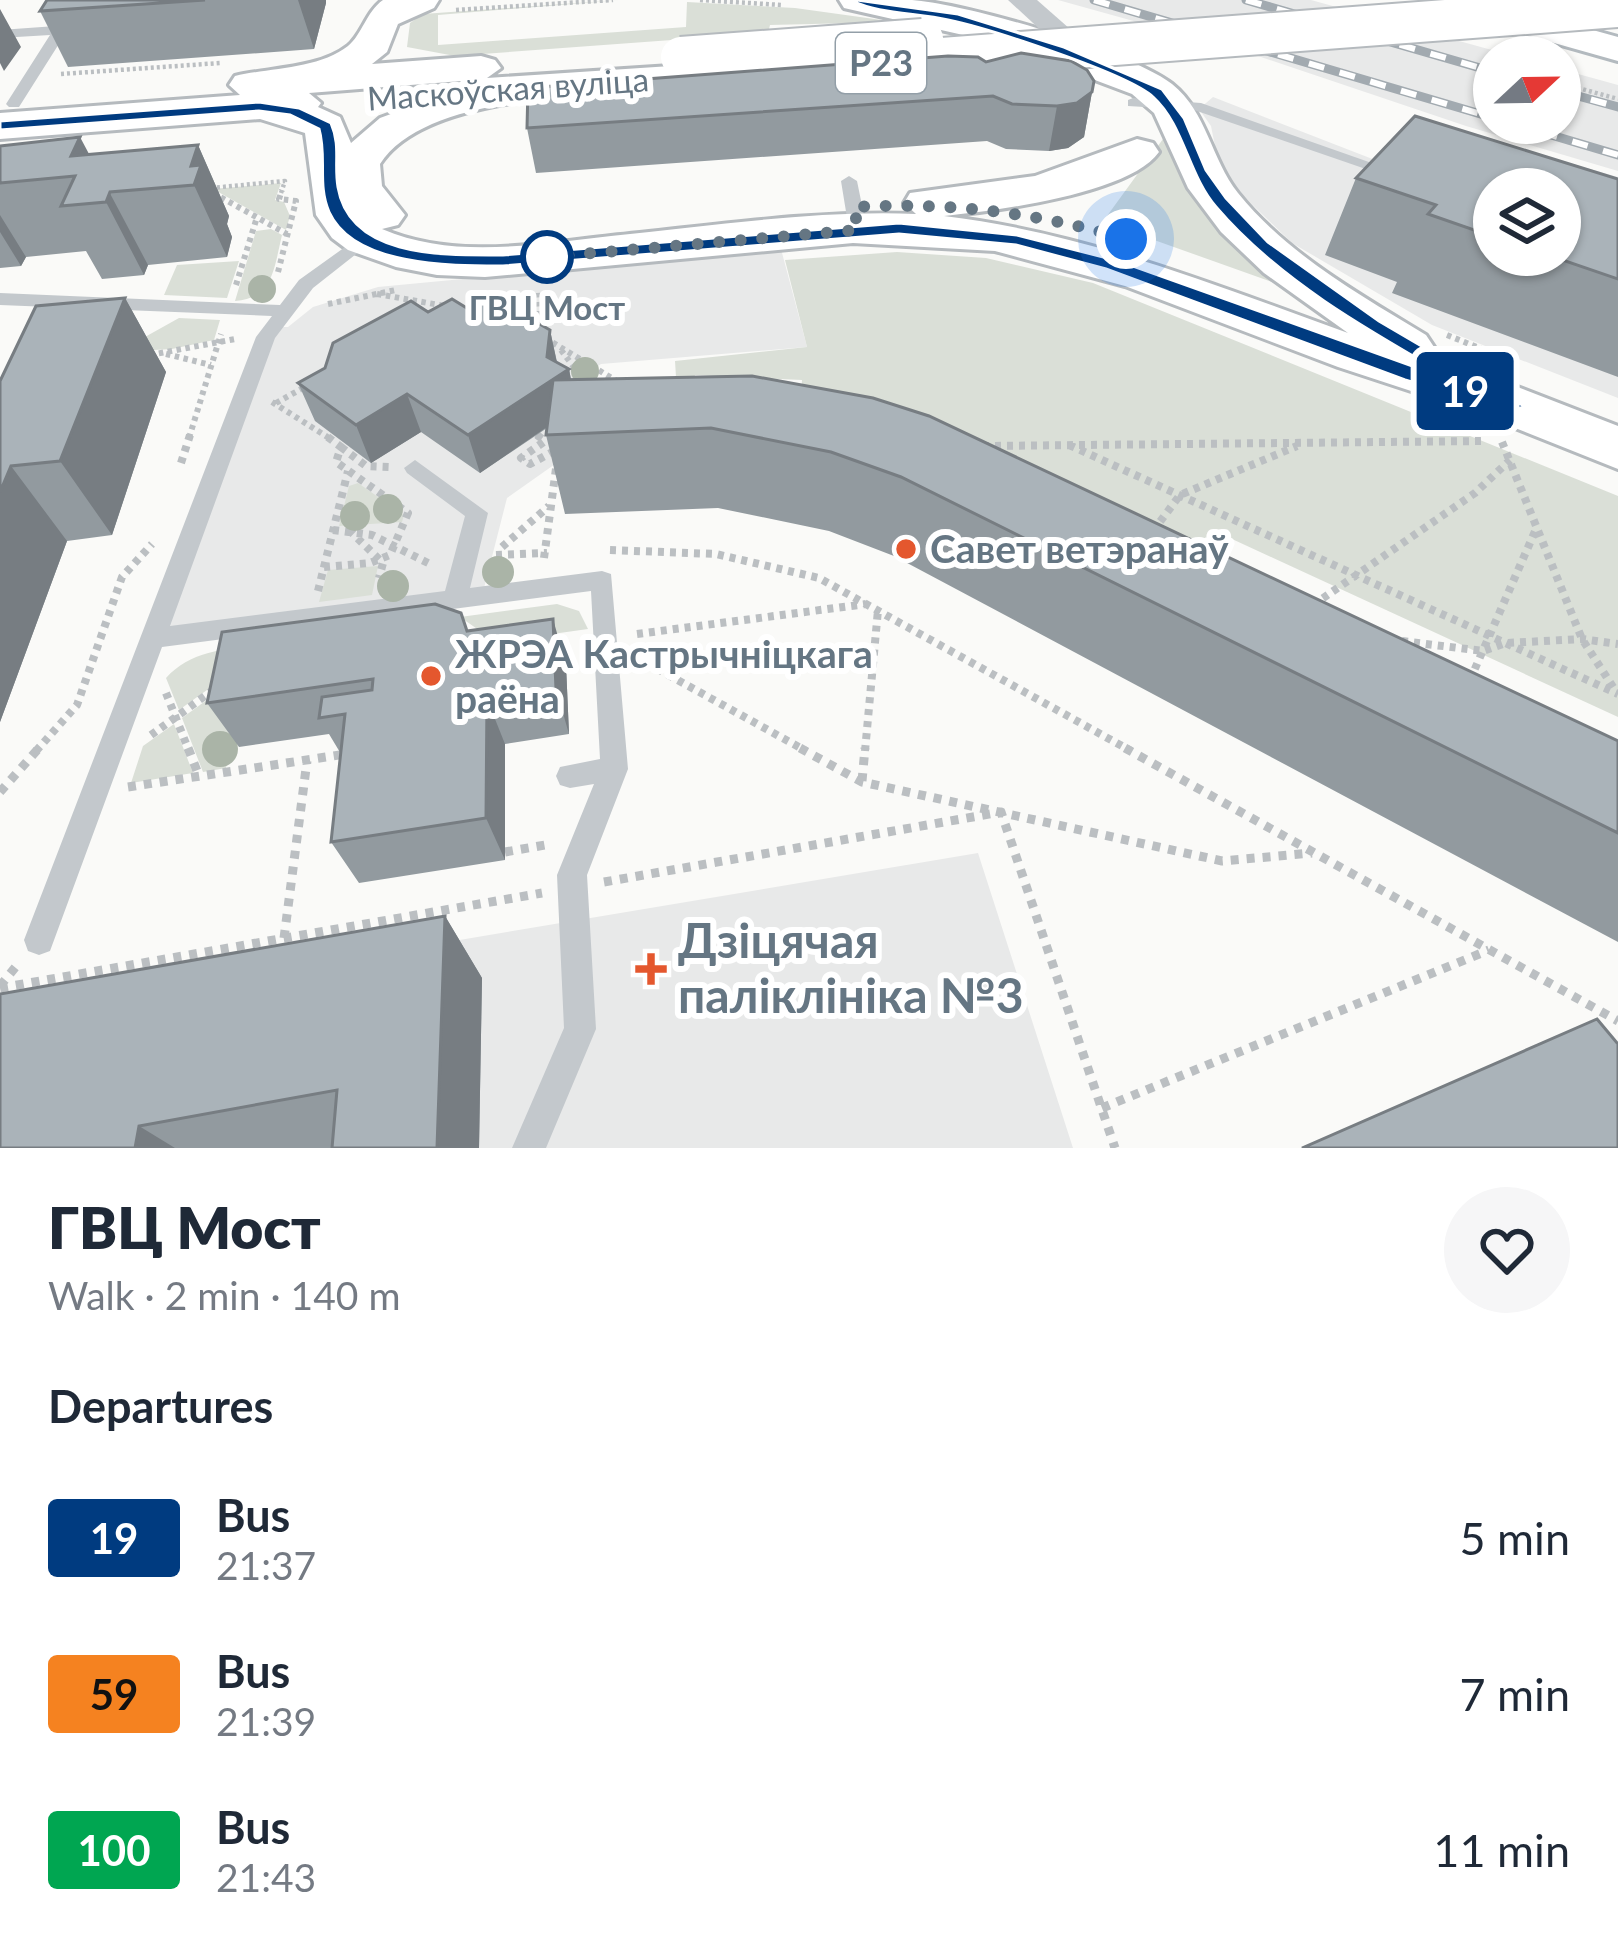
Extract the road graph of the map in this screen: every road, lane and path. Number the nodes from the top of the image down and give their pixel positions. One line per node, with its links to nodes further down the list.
1 (613, 0): 7 (path)
2 (700, 0): 9 (path)
3 (857, 0): 28 (main road)
4 (1021, 0): 12 (street)
5 (1444, 0): 16 (main road)
6 (1467, 0): 8 (main road)
7 (414, 4): 17 (main road)
8 (1492, 4): 12 (main road, Маскоўская вуліца / Р23); 15 (main road)
9 (794, 6)
10 (1618, 7): 19 (main road, Маскоўская вуліца / Р23, bridge)
11 (98, 21): 13 (lane)
12 (1056, 29): 19 (main road, Маскоўская вуліца / Р23, bridge)
13 (60, 30): 14 (lane); 27 (lane)
14 (0, 34)
15 (1618, 40)
16 (1618, 49)
17 (368, 52): 21 (main road); 25 (main road)
18 (221, 63): 20 (path)
19 (684, 67): 21 (main road, Маскоўская вуліца / Р23); 23 (main road, Маскоўская вуліца / Р23)
20 (104, 71): 22 (path); 27 (path)
21 (442, 71): 25 (main road, Маскоўская вуліца / Р23)
22 (95, 88)
23 (512, 88): 25 (main road, Маскоўская вуліца / Р23); 34 (main road)
24 (1581, 89): 26 (path)
25 (266, 95): 27 (main road, Р23); 34 (main road)
26 (1618, 99)
27 (11, 102)
28 (1150, 102): 29 (main road); 30 (lane); 50 (main road)
29 (1137, 152): 31 (main road); 36 (main road)
30 (1413, 181)
31 (927, 203): 32 (main road); 36 (main road)
32 (854, 206): 34 (main road); 36 (main road)
33 (256, 217): 35 (path); 35 (path); 41 (path)
34 (377, 230): 43 (lane)
35 (287, 235): 38 (path)
36 (1104, 248): 50 (main road)
37 (536, 277): 46 (path)
38 (276, 280)
39 (368, 292): 42 (path)
40 (0, 299): 43 (lane)
41 (231, 301)
42 (448, 307)
43 (284, 311): 98 (lane)
44 (225, 321): 48 (path)
45 (528, 331): 46 (path)
46 (540, 335): 49 (path)
47 (249, 337): 48 (path)
48 (218, 342): 51 (path); 53 (path)
49 (559, 347): 54 (path); 59 (path)
50 (1417, 352): 61 (main road); 61 (path)
51 (165, 354): 52 (path); 53 (path)
52 (146, 356)
53 (211, 365): 75 (path)
54 (596, 368): 56 (path); 57 (path)
55 (325, 375): 58 (path)
56 (636, 392)
57 (621, 393)
58 (278, 402): 60 (path); 68 (path)
59 (583, 407)
60 (259, 413)
61 (1502, 419): 64 (path); 69 (main road); 77 (path); 90 (path)
62 (536, 435): 70 (path)
63 (568, 436): 70 (path)
64 (1304, 443): 66 (path); 76 (path)
65 (1037, 445): 66 (path); 67 (path); 71 (path)
66 (1069, 445): 76 (path)
67 (968, 446)
68 (340, 447): 72 (path); 74 (path)
69 (1618, 449)
70 (566, 452): 85 (path)
71 (1023, 461)
72 (365, 466)
73 (415, 468): 92 (lane)
74 (348, 471): 79 (path); 82 (path)
75 (178, 472)
76 (1180, 495): 81 (path); 90 (path)
77 (1536, 527): 97 (path); 101 (path)
78 (348, 529): 79 (path); 82 (path); 87 (path)
79 (333, 530): 88 (path)
80 (158, 538): 117 (path)
81 (1145, 542)
82 (402, 545): 87 (path)
83 (588, 551): 94 (path)
84 (566, 552): 85 (path)
85 (544, 553): 86 (path); 89 (path)
86 (493, 555)
87 (383, 562): 88 (path); 91 (path)
88 (324, 566): 93 (path)
89 (542, 573)
90 (1356, 575): 96 (path); 97 (path)
91 (376, 594)
92 (455, 599): 98 (lane); 99 (lane)
93 (315, 602)
94 (867, 604): 95 (path); 99 (path)
95 (878, 610): 115 (path); 122 (path)
96 (1298, 615)
97 (1489, 636): 102 (path); 104 (path)
98 (153, 638): 125 (lane)
99 (606, 639): 112 (lane); 115 (path)
100 (1398, 640): 104 (path)
101 (1582, 640): 102 (path); 102 (path); 103 (path)
102 (1506, 643): 104 (path)
103 (1618, 644)
104 (1483, 651): 107 (path)
105 (231, 677): 108 (path)
106 (161, 680): 108 (path)
107 (1464, 695)
108 (176, 717): 109 (path); 113 (path)
109 (139, 744)
110 (346, 754): 111 (path)
111 (307, 760): 113 (path); 124 (path)
112 (614, 769): 114 (lane); 123 (lane)
113 (199, 776): 116 (path)
114 (570, 776)
115 (862, 782): 118 (path)
116 (122, 788)
117 (0, 792)
118 (1001, 812): 122 (path); 123 (path); 129 (path)
119 (554, 824): 120 (path)
120 (554, 844): 121 (path); 123 (path)
121 (505, 851)
122 (1314, 853): 126 (path)
123 (564, 889): 124 (path); 130 (lane)
124 (284, 938): 127 (path)
125 (39, 940)
126 (1489, 950): 128 (path); 129 (path)
127 (0, 988)
128 (1618, 1021)
129 (1102, 1108): 131 (path)
130 (530, 1148)
131 (1115, 1148)

